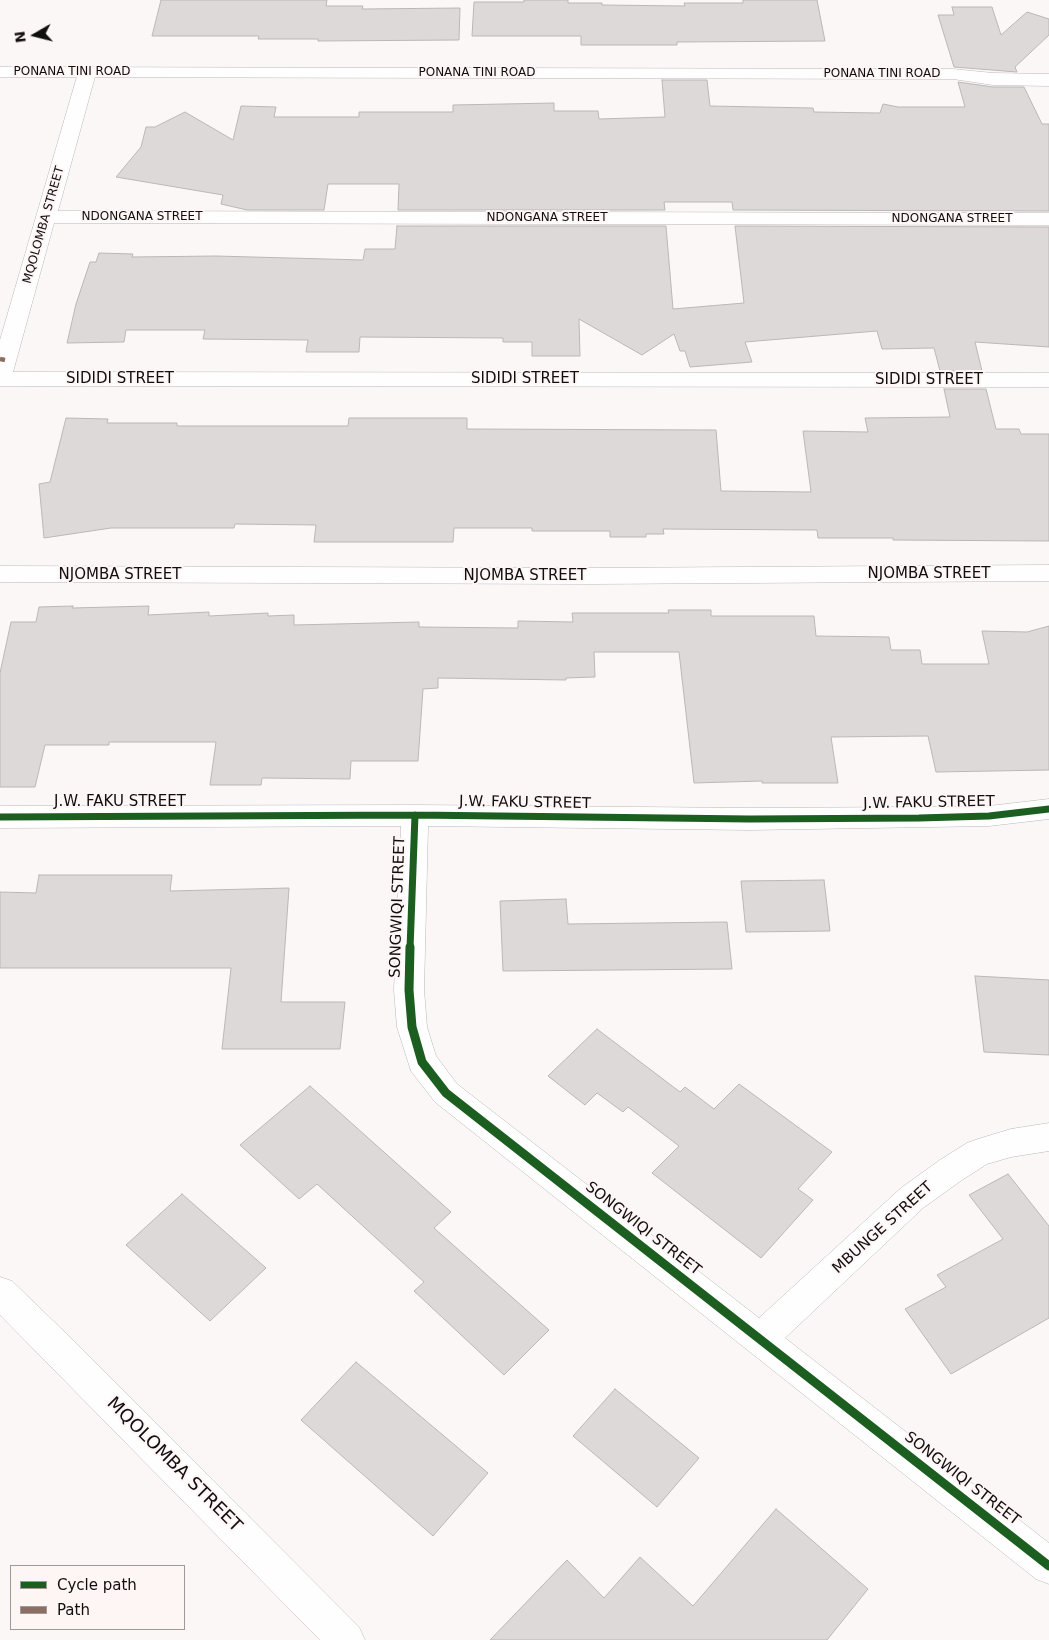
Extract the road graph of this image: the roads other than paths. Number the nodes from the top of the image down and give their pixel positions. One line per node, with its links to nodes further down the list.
1 (1049, 65): 4 (street, PONANA TINI ROAD)
2 (0, 72): 3 (street, PONANA TINI ROAD)
3 (87, 73): 4 (street, PONANA TINI ROAD); 6 (street, MQOLOMBA STREET)
4 (953, 74): 5 (street, PONANA TINI ROAD)
5 (1049, 80)
6 (45, 217): 7 (street, NDONGANA STREET); 8 (street, MQOLOMBA STREET)
7 (1049, 219)
8 (0, 378): 9 (street, SIDIDI STREET)
9 (1049, 380)
10 (1049, 573): 11 (street, NJOMBA STREET)
11 (0, 574)
12 (1049, 809): 13 (street, J.W. FAKU STREET)
13 (415, 815): 14 (street, J.W. FAKU STREET); 17 (street, SONGWIQI STREET)
14 (0, 816)
15 (1049, 1137): 17 (street, MBUNGE STREET)
16 (0, 1292): 19 (street, MQOLOMBA STREET)
17 (761, 1338): 18 (street, SONGWIQI STREET)
18 (1049, 1566)
19 (346, 1640)

